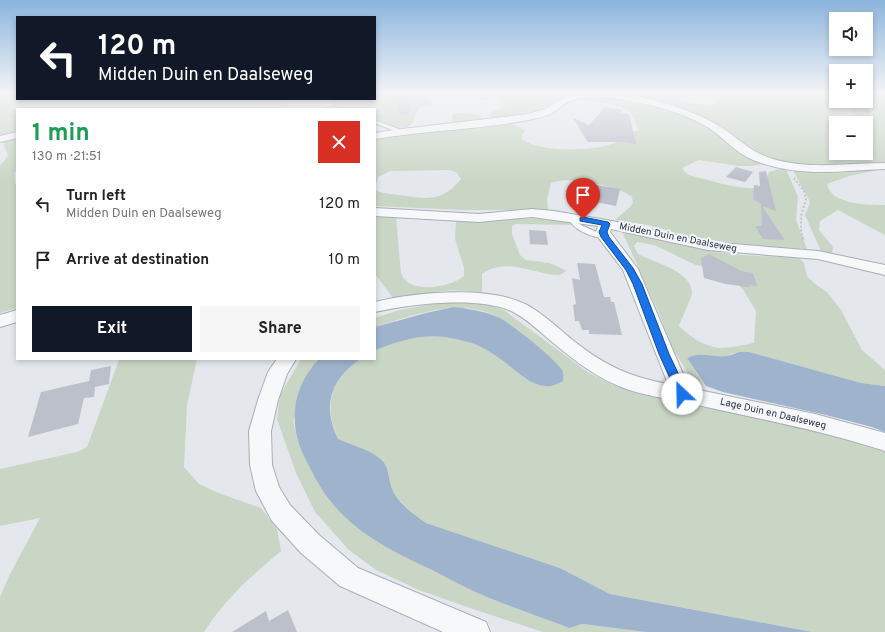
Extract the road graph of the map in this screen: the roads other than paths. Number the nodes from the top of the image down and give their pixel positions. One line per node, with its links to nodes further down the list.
1 (379, 122): 4 (lane)
2 (489, 122): 4 (street)
3 (702, 122): 8 (street)
4 (399, 131): 6 (street)
5 (16, 134): 7 (street)
6 (376, 136)
7 (0, 139)
8 (885, 166)
9 (376, 212): 10 (street, Midden Duin en Daalseweg)
10 (605, 230): 11 (street, Midden Duin en Daalseweg); 16 (street)
11 (885, 270)
12 (376, 307): 16 (street, Lage Duin en Daalseweg)
13 (16, 316): 14 (street)
14 (0, 321)
15 (286, 360): 18 (street)
16 (682, 394): 17 (street, Lage Duin en Daalseweg)
17 (885, 442)
18 (476, 632)

